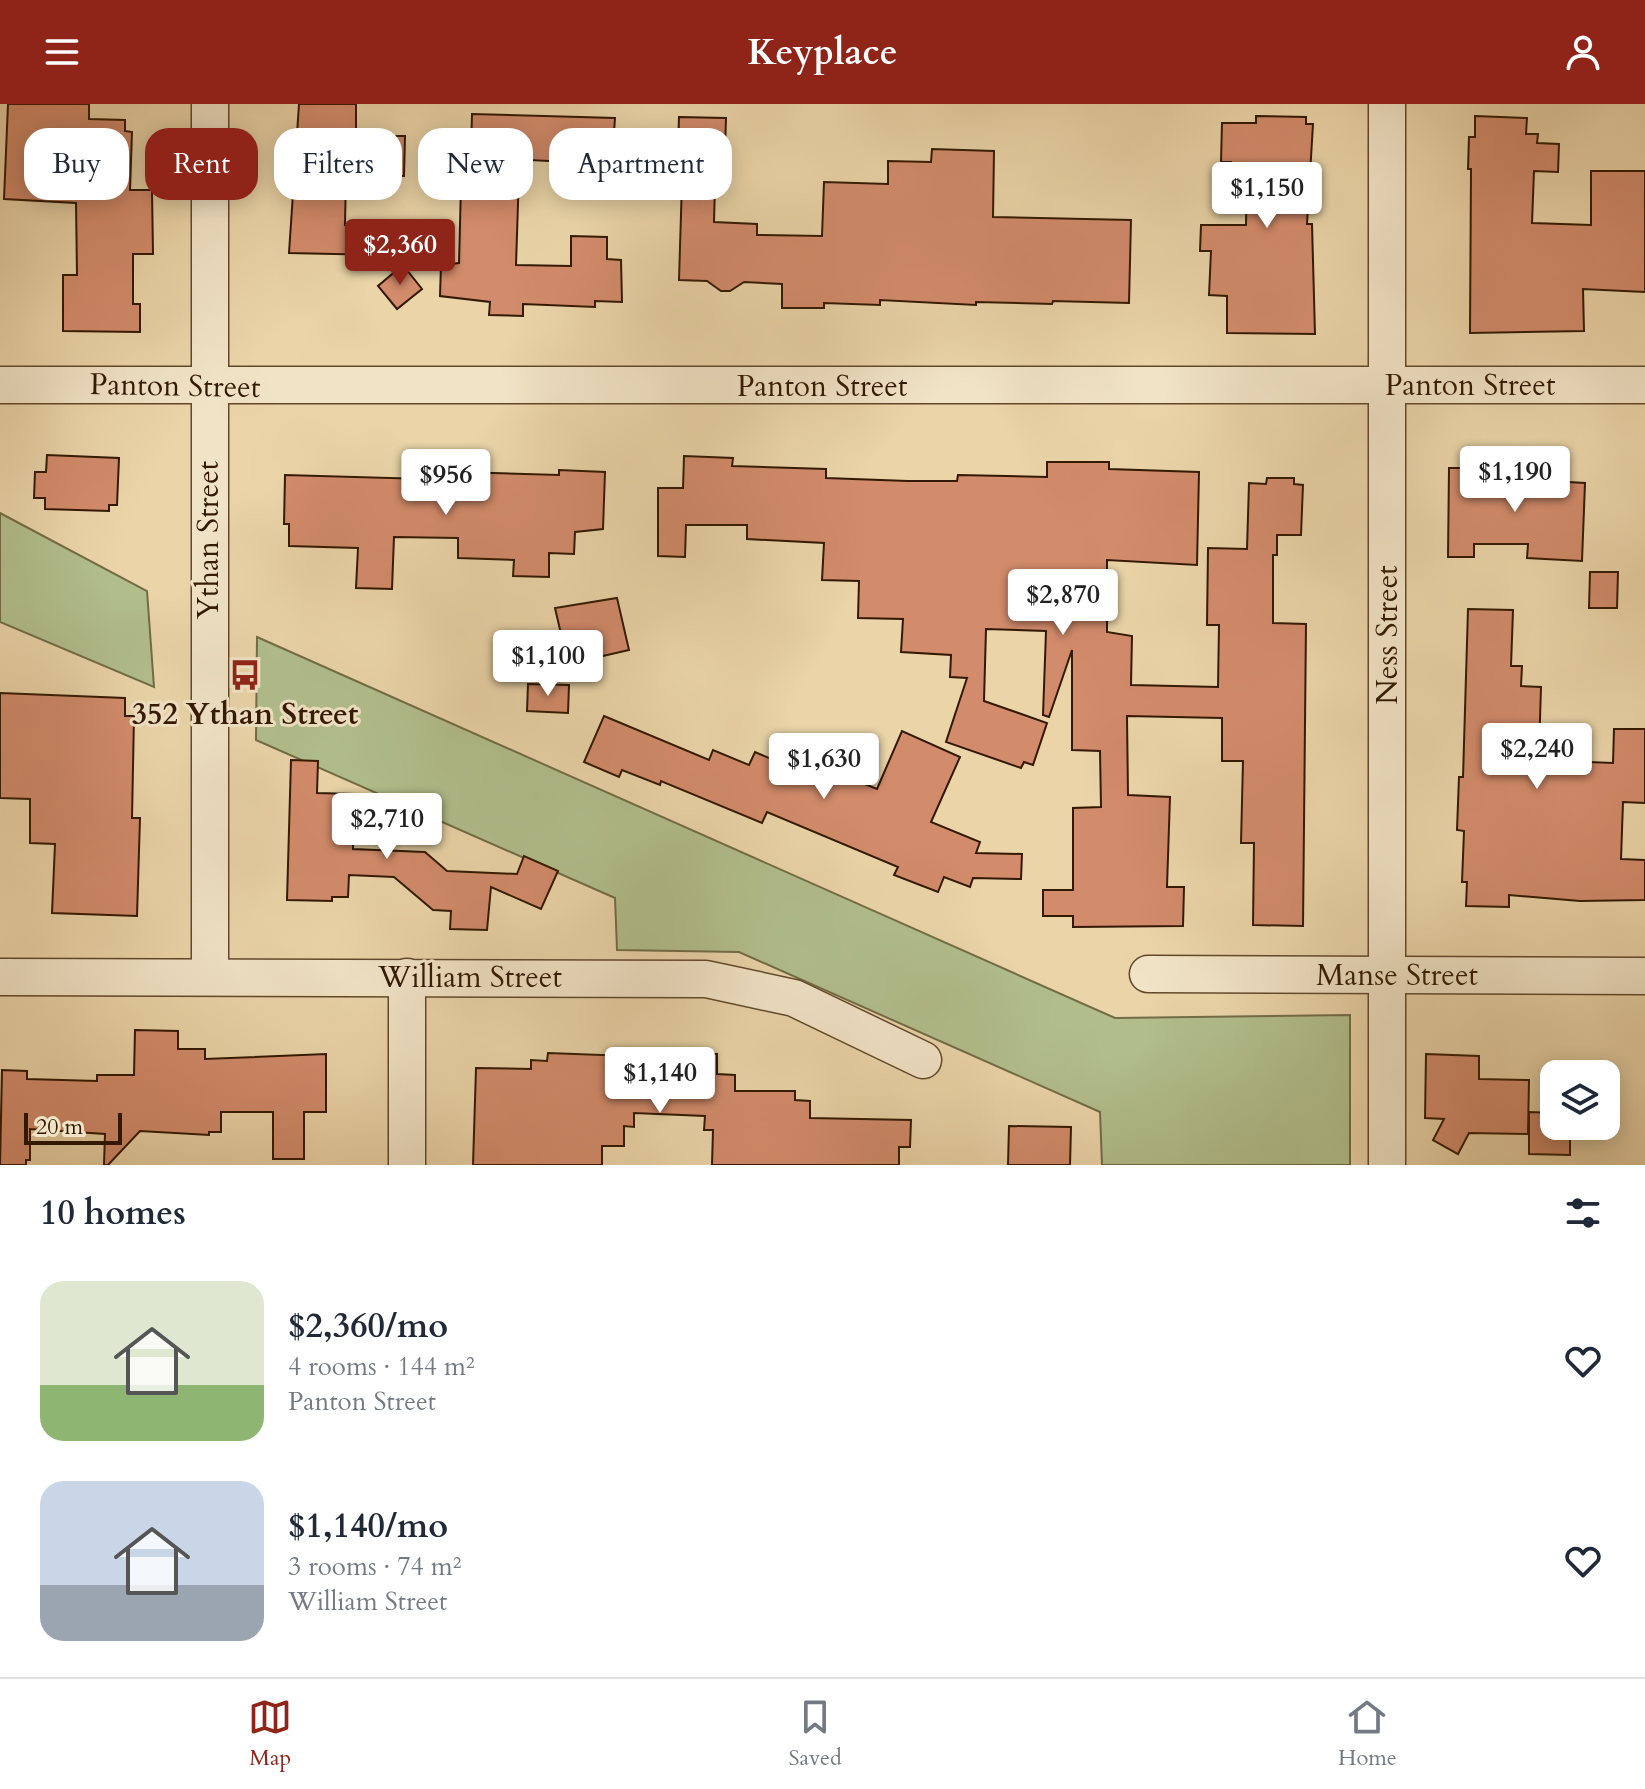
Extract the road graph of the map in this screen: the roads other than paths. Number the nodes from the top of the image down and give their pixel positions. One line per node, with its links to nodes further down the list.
1 (210, 104): 4 (street, Ythan Street)
2 (1387, 104): 5 (street, Ness Street)
3 (0, 385): 4 (street, Panton Street)
4 (209, 385): 5 (street, Panton Street); 8 (street, Ythan Street)
5 (1387, 385): 6 (street, Panton Street); 9 (street, Ness Street)
6 (1645, 385)
7 (1148, 974): 9 (street, Manse Street)
8 (210, 975): 11 (street, William Street); 12 (street, William Street)
9 (1388, 975): 10 (street, Manse Street); 15 (street, Ness Street)
10 (1645, 976)
11 (0, 977)
12 (407, 977): 13 (street, William Street); 14 (street)
13 (923, 1060)
14 (407, 1165)
15 (1387, 1165)

